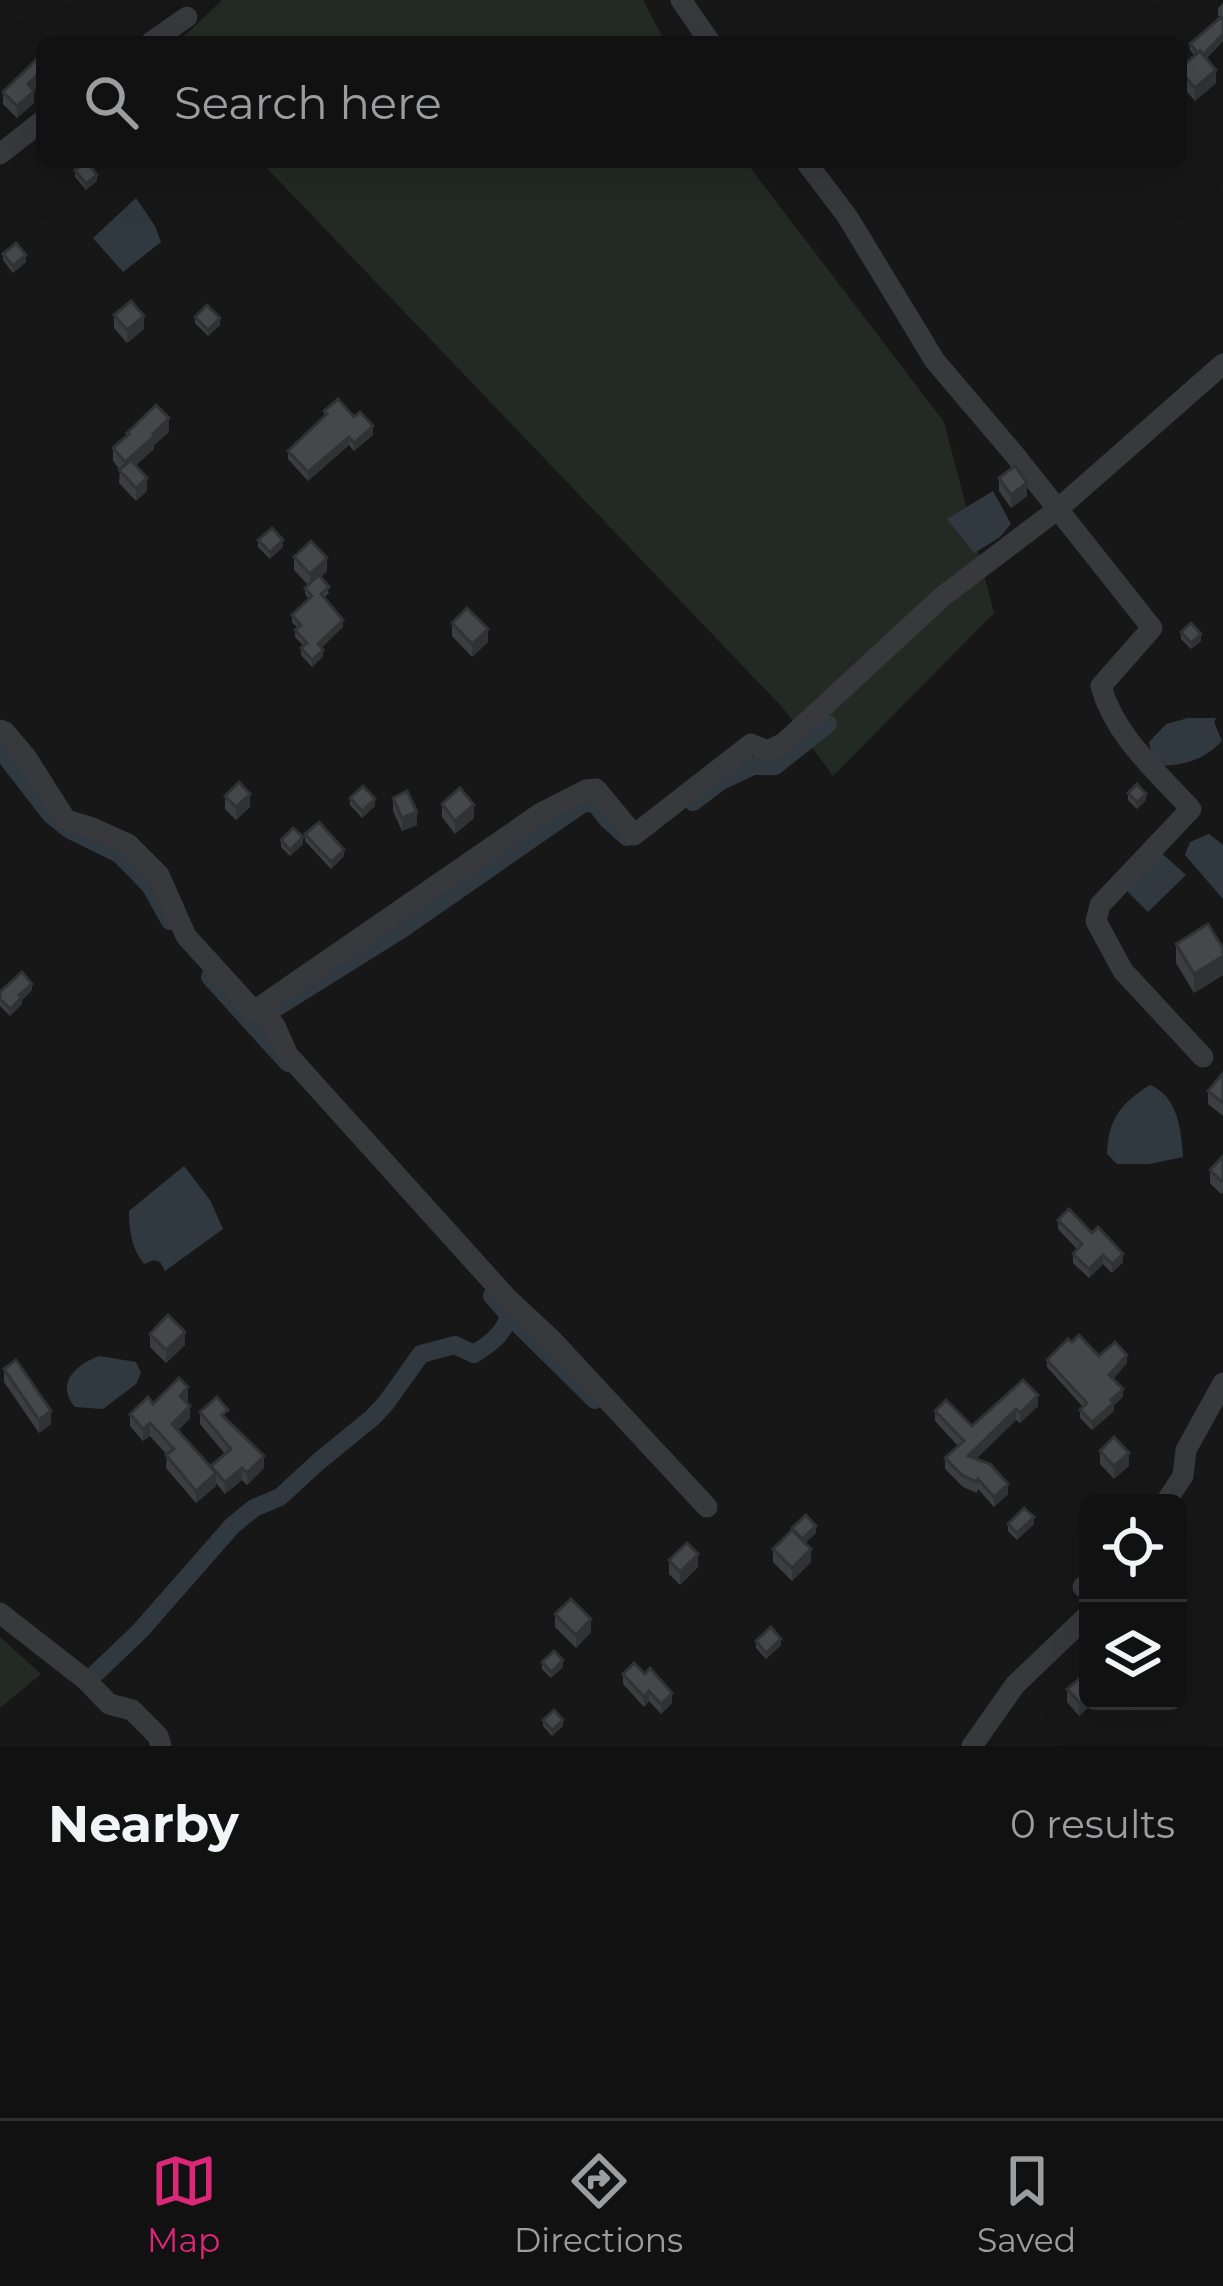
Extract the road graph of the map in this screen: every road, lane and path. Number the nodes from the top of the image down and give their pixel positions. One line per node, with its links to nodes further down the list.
1 (681, 0): 4 (street)
2 (187, 17): 3 (street)
3 (160, 36)
4 (706, 36)
5 (36, 126): 6 (street)
6 (0, 154)
7 (811, 168): 9 (street)
8 (1223, 364): 9 (street)
9 (1058, 509): 11 (street); 12 (street)
10 (0, 730): 11 (street)
11 (265, 1014): 15 (street)
12 (1203, 1057)
13 (1223, 1383): 14 (street)
14 (1171, 1494)
15 (707, 1507)
16 (0, 1613): 18 (street)
17 (1079, 1624): 19 (street)
18 (160, 1746)
19 (972, 1746)

